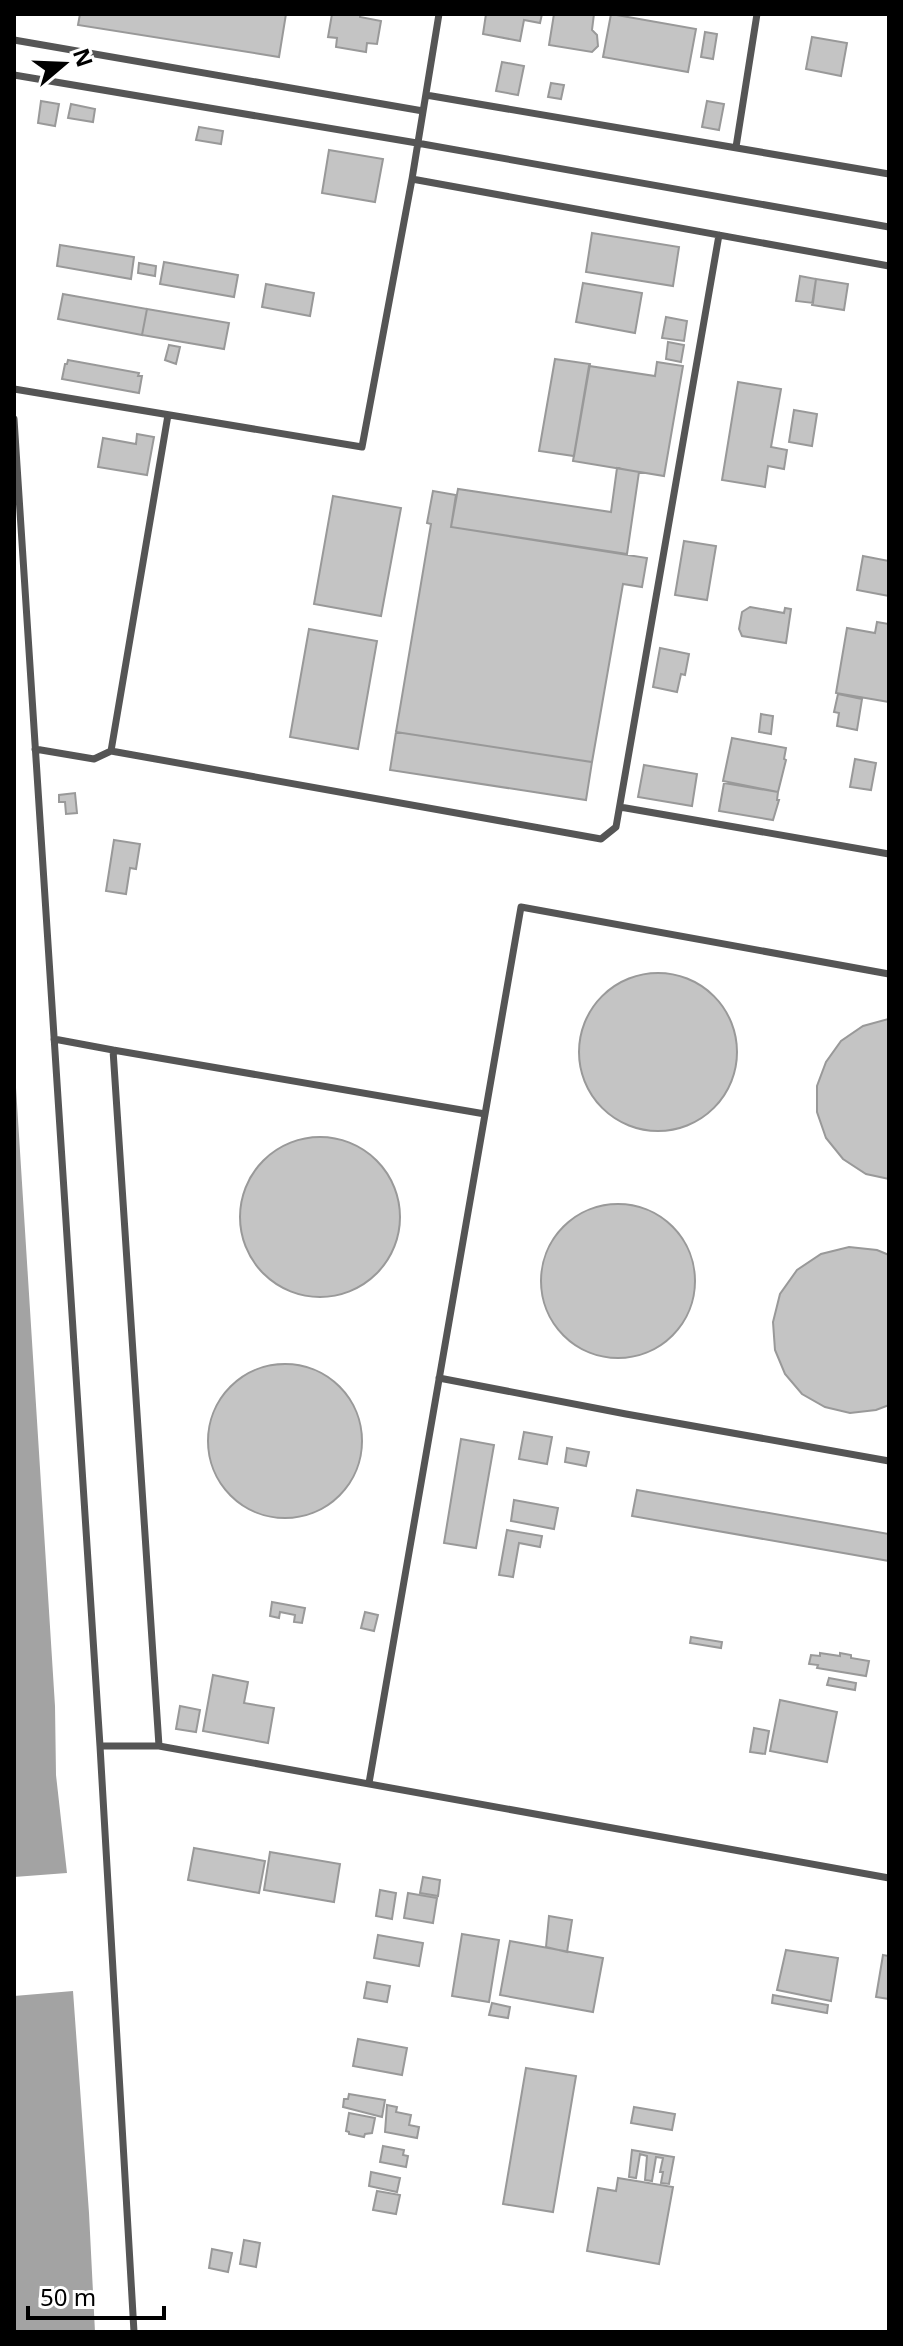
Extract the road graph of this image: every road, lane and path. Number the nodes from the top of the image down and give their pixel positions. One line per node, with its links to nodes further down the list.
1 (439, 14): 5 (lane)
2 (757, 14): 8 (lane)
3 (14, 40): 6 (lane)
4 (14, 75): 7 (lane)
5 (426, 95): 6 (lane); 8 (lane)
6 (423, 111): 7 (lane)
7 (417, 143): 10 (lane); 11 (lane)
8 (736, 147): 9 (lane)
9 (889, 174)
10 (412, 179): 12 (lane); 15 (lane)
11 (889, 227)
12 (719, 235): 13 (lane); 19 (lane)
13 (889, 266)
14 (14, 389): 15 (lane)
15 (168, 415): 18 (lane)
16 (14, 419): 17 (lane)
17 (35, 749): 18 (lane); 22 (lane)
18 (111, 751): 19 (lane)
19 (620, 807): 20 (lane)
20 (889, 854)
21 (889, 974): 24 (lane)
22 (54, 1039): 23 (lane); 27 (lane)
23 (113, 1050): 24 (lane); 28 (lane)
24 (485, 1114): 25 (lane)
25 (439, 1378): 26 (lane); 29 (lane)
26 (889, 1461)
27 (100, 1746): 28 (lane); 31 (lane)
28 (159, 1746): 29 (lane)
29 (369, 1783): 30 (lane)
30 (889, 1878)
31 (134, 2332)

